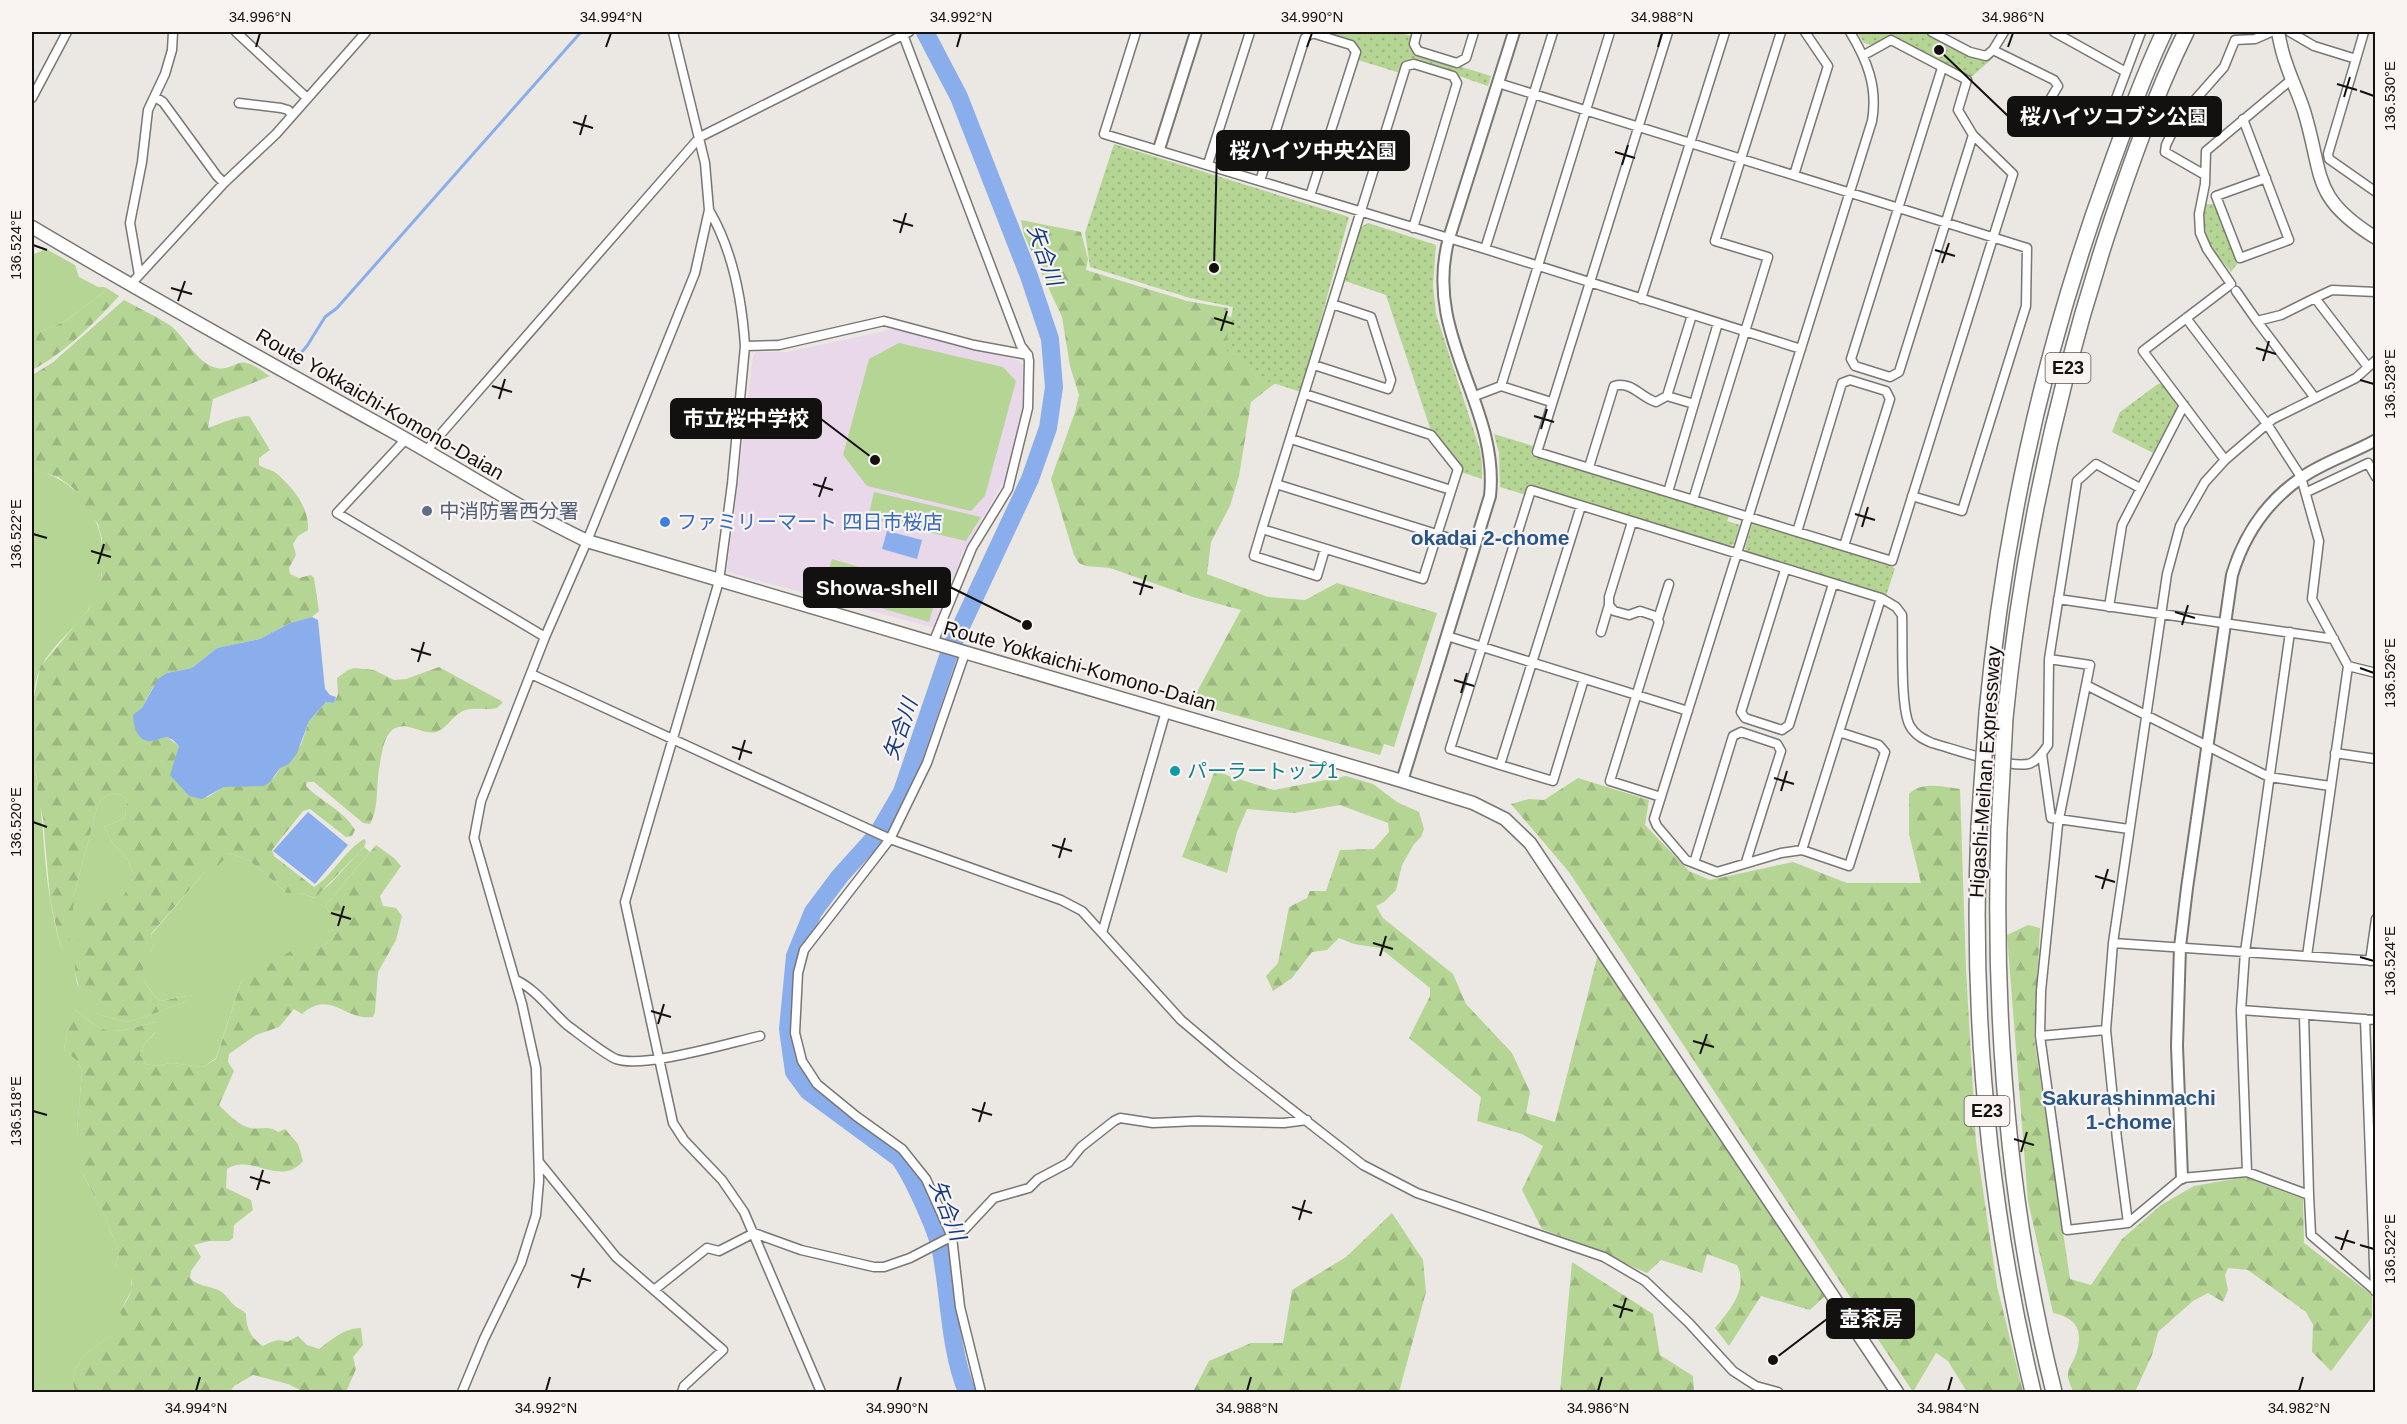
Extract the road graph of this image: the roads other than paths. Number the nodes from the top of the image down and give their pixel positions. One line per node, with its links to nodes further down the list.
1 (67, 32): 38 (street)
2 (173, 32): 39 (street)
3 (236, 32): 40 (street)
4 (366, 32): 40 (street)
5 (673, 32): 47 (street)
6 (905, 32): 47 (street); 85 (street)
7 (1136, 32): 49 (street)
8 (1196, 32): 49 (street)
9 (1250, 32): 51 (street)
10 (1417, 32): 11 (street)
11 (1474, 32)
12 (1514, 32): 36 (street)
13 (1554, 32): 37 (street)
14 (1611, 32): 42 (street)
15 (1668, 32): 45 (street)
16 (1725, 32): 48 (street)
17 (1781, 32): 50 (street)
18 (1806, 32): 52 (street)
19 (1850, 32): 31 (street)
20 (1932, 32): 30 (street)
21 (2004, 32): 30 (street)
22 (2054, 32): 34 (street)
23 (2141, 32): 34 (street)
24 (2164, 32): 212 (highway, Higashi-Meihan Expressway / E23, bridge)
25 (2186, 32): 213 (highway, Higashi-Meihan Expressway / E23, bridge)
26 (2271, 32): 53 (street)
27 (2278, 32): 35 (main road)
28 (2290, 32): 32 (street)
29 (2364, 32): 32 (street)
30 (1993, 50): 34 (street)
31 (1864, 55): 33 (street); 57 (street)
32 (2356, 59): 58 (street)
33 (1942, 68): 46 (street); 60 (street)
34 (2126, 72)
35 (2292, 79): 44 (street); 68 (main road)
36 (1498, 83): 37 (street); 67 (street)
37 (1534, 94): 42 (street); 69 (street)
38 (32, 98)
39 (155, 98): 56 (street); 71 (street)
40 (307, 98): 43 (street)
41 (238, 103): 43 (street)
42 (1586, 110): 45 (street); 70 (street)
43 (292, 115): 56 (street)
44 (2243, 119): 53 (street); 54 (street)
45 (1638, 126): 48 (street); 72 (street)
46 (1973, 135): 63 (street); 66 (street)
47 (700, 137): 61 (street); 105 (street)
48 (1689, 143): 50 (street); 76 (street)
49 (1159, 149): 51 (street)
50 (1742, 159): 52 (street); 82 (street)
51 (1208, 164): 55 (street)
52 (1794, 175): 57 (street)
53 (2205, 175): 79 (street)
54 (2266, 178): 54 (street)
55 (1260, 181): 59 (street); 59 (street)
56 (224, 183): 71 (street)
57 (1850, 192): 60 (street); 84 (street)
58 (2376, 192)
59 (1310, 196): 62 (street)
60 (1898, 208): 63 (street); 88 (street)
61 (709, 210): 83 (street); 123 (street)
62 (1361, 211): 65 (street); 65 (street); 77 (street)
63 (1945, 222): 66 (street); 90 (street)
64 (32, 227): 71 (main road, Route Yokkaichi-Komono-Daian)
65 (1413, 228): 67 (street)
66 (1993, 237): 115 (street); 115 (street)
67 (1449, 238): 69 (street); 96 (street)
68 (2376, 238)
69 (1485, 249): 70 (street)
70 (1537, 266): 72 (street); 92 (street)
71 (135, 280): 102 (main road, Route Yokkaichi-Komono-Daian)
72 (1589, 283): 76 (street); 98 (street)
73 (2236, 291): 80 (street)
74 (2376, 292): 75 (street)
75 (2315, 298): 80 (street); 89 (street)
76 (1641, 299): 78 (street)
77 (1332, 304): 87 (street); 87 (street)
78 (1692, 315): 81 (street); 95 (street)
79 (2186, 318): 100 (street); 101 (street)
80 (2257, 321): 97 (street)
81 (1718, 323): 82 (street); 99 (street)
82 (1744, 332): 84 (street); 116 (street)
83 (745, 346): 85 (street); 129 (street)
84 (1801, 349): 118 (street)
85 (1028, 355): 144 (street)
86 (2376, 360): 89 (street)
87 (1314, 365): 94 (street)
88 (1855, 366): 90 (street); 91 (street)
89 (2368, 367): 97 (street)
90 (1890, 377): 93 (street)
91 (1850, 380): 93 (street); 121 (street)
92 (1501, 386): 96 (street); 98 (street)
93 (1886, 391): 125 (street)
94 (1305, 394): 103 (street); 112 (street)
95 (1667, 396): 99 (street); 107 (street)
96 (1472, 397): 124 (street)
97 (2315, 398): 101 (street)
98 (1551, 402): 107 (street)
99 (1694, 404): 113 (street)
100 (2184, 405): 106 (street); 111 (street)
101 (2267, 424): 106 (street); 108 (street)
102 (406, 439): 105 (main road, Route Yokkaichi-Komono-Daian); 142 (street)
103 (1291, 439): 110 (street); 112 (street)
104 (2376, 441): 108 (street)
105 (426, 451): 123 (main road, Route Yokkaichi-Komono-Daian)
106 (2225, 460): 136 (street)
107 (1589, 467): 113 (street)
108 (2301, 477): 114 (street); 138 (street)
109 (2376, 477): 114 (street)
110 (1276, 484): 120 (street); 122 (street)
111 (2140, 488): 133 (street); 135 (street)
112 (1451, 490): 122 (street)
113 (1668, 492): 116 (street)
114 (2307, 492): 143 (street)
115 (1912, 496): 125 (street)
116 (1693, 500): 118 (street)
117 (1581, 506): 119 (street); 145 (street); 148 (street)
118 (1749, 517): 121 (street); 127 (street)
119 (1632, 522): 127 (street); 134 (street)
120 (1263, 529): 126 (street); 126 (street)
121 (1797, 532): 125 (street)
122 (1437, 534): 124 (street); 126 (street)
123 (587, 541): 129 (main road, Route Yokkaichi-Komono-Daian); 142 (street)
124 (1475, 546): 141 (street)
125 (1844, 546)
126 (1325, 549)
127 (1737, 555): 128 (street); 156 (street)
128 (1785, 570): 131 (street); 158 (street)
129 (718, 581): 144 (main road, Route Yokkaichi-Komono-Daian); 162 (street)
130 (1669, 584): 137 (street)
131 (1833, 584): 132 (street); 159 (street)
132 (1881, 598): 161 (street); 166 (street)
133 (2058, 599): 135 (street); 147 (street)
134 (1609, 605): 137 (street); 139 (street)
135 (2109, 607): 136 (street)
136 (2161, 614): 138 (street); 157 (street)
137 (1658, 619): 154 (street)
138 (2225, 623): 140 (street); 164 (street)
139 (1600, 632)
140 (2290, 633): 143 (street); 169 (street)
141 (1447, 636): 145 (street); 170 (street)
142 (545, 637): 151 (street)
143 (2334, 639): 149 (street)
144 (935, 643): 146 (main road, Route Yokkaichi-Komono-Daian)
145 (1483, 647): 148 (street); 168 (street)
146 (965, 653): 155 (main road, Route Yokkaichi-Komono-Daian); 175 (street)
147 (2049, 658): 153 (street); 166 (street)
148 (1532, 663): 152 (street); 168 (street)
149 (2348, 666): 150 (street); 165 (street)
150 (2376, 673)
151 (531, 674): 162 (street); 186 (street)
152 (1584, 679): 154 (street); 168 (street)
153 (2086, 686): 157 (street); 173 (street)
154 (1636, 695): 156 (street); 172 (street)
155 (1166, 711): 170 (main road, Route Yokkaichi-Komono-Daian); 180 (street)
156 (1688, 711): 172 (street)
157 (2145, 715): 164 (street); 174 (street)
158 (1745, 718): 159 (street); 160 (street)
159 (1782, 730): 163 (street)
160 (1741, 732): 163 (street); 178 (street)
161 (1839, 732): 176 (street); 176 (street)
162 (672, 739): 175 (street); 194 (street)
163 (1777, 744): 177 (street)
164 (2208, 746): 169 (street); 182 (street)
165 (2335, 753): 167 (street); 171 (street)
166 (2043, 754): 173 (street)
167 (2376, 759)
168 (1500, 765)
169 (2269, 777): 171 (street); 183 (street)
170 (1402, 781): 211 (main road, Route Yokkaichi-Komono-Daian)
171 (2330, 786): 184 (street)
172 (1661, 797): 178 (street)
173 (2059, 819): 174 (street); 193 (street)
174 (2129, 830): 181 (street)
175 (890, 839): 180 (street); 203 (street)
176 (1802, 850): 177 (street)
177 (1746, 862): 178 (street)
178 (1694, 863)
179 (2376, 919): 185 (street)
180 (1102, 933): 195 (street)
181 (2113, 943): 182 (street); 191 (street)
182 (2180, 947): 183 (street); 199 (street)
183 (2245, 952): 184 (street); 187 (street)
184 (2307, 956): 185 (street)
185 (2373, 961)
186 (516, 980): 194 (street); 197 (street)
187 (2241, 1010): 188 (street); 198 (street)
188 (2304, 1015): 189 (street); 200 (street)
189 (2365, 1019): 190 (street); 196 (street)
190 (2376, 1020)
191 (2106, 1030): 193 (street); 201 (street)
192 (760, 1036): 194 (street)
193 (2040, 1036): 201 (street)
194 (659, 1059): 202 (street)
195 (1307, 1120): 203 (street); 210 (street)
196 (2373, 1144): 205 (street)
197 (539, 1162): 204 (street); 206 (street)
198 (2247, 1172): 199 (street); 200 (street)
199 (2182, 1178): 201 (street)
200 (2309, 1195): 205 (street)
201 (2128, 1223)
202 (754, 1233): 203 (street); 204 (street); 208 (street)
203 (950, 1238): 209 (street)
204 (654, 1290): 207 (street)
205 (2375, 1291)
206 (462, 1392)
207 (682, 1392)
208 (821, 1392)
209 (981, 1392)
210 (1778, 1392)
211 (1897, 1392)
212 (2033, 1392)
213 (2054, 1392)

